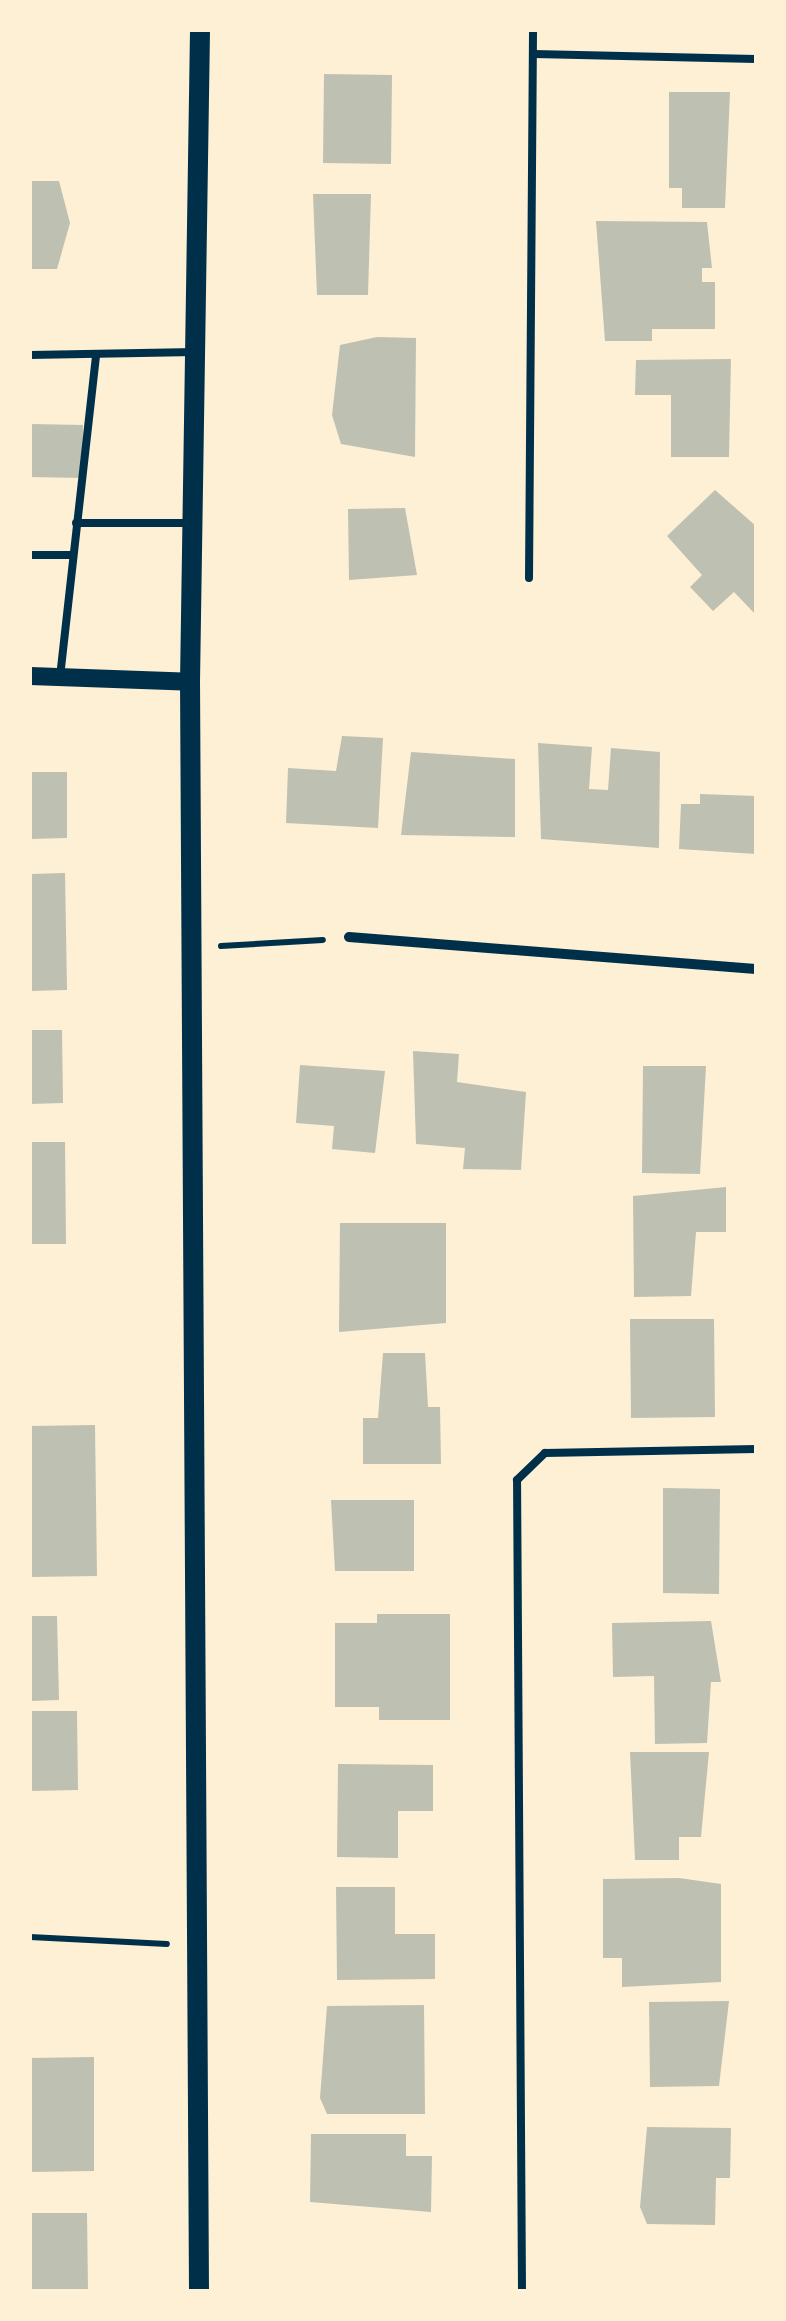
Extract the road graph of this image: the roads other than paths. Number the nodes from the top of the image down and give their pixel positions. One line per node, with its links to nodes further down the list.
1 (200, 30): 5 (main road)
2 (534, 30): 3 (lane)
3 (534, 54): 4 (lane); 12 (lane)
4 (756, 60)
5 (196, 352): 7 (lane); 9 (main road)
6 (30, 355): 7 (lane)
7 (96, 356): 8 (lane)
8 (76, 522): 9 (lane); 11 (lane)
9 (193, 523): 15 (main road)
10 (30, 555): 11 (lane)
11 (72, 555): 14 (lane)
12 (529, 578)
13 (30, 676): 14 (street)
14 (60, 677): 15 (street)
15 (190, 682): 19 (main road)
16 (349, 937): 17 (street)
17 (756, 969)
18 (756, 1450): 20 (lane)
19 (199, 2291)
20 (522, 2291)

